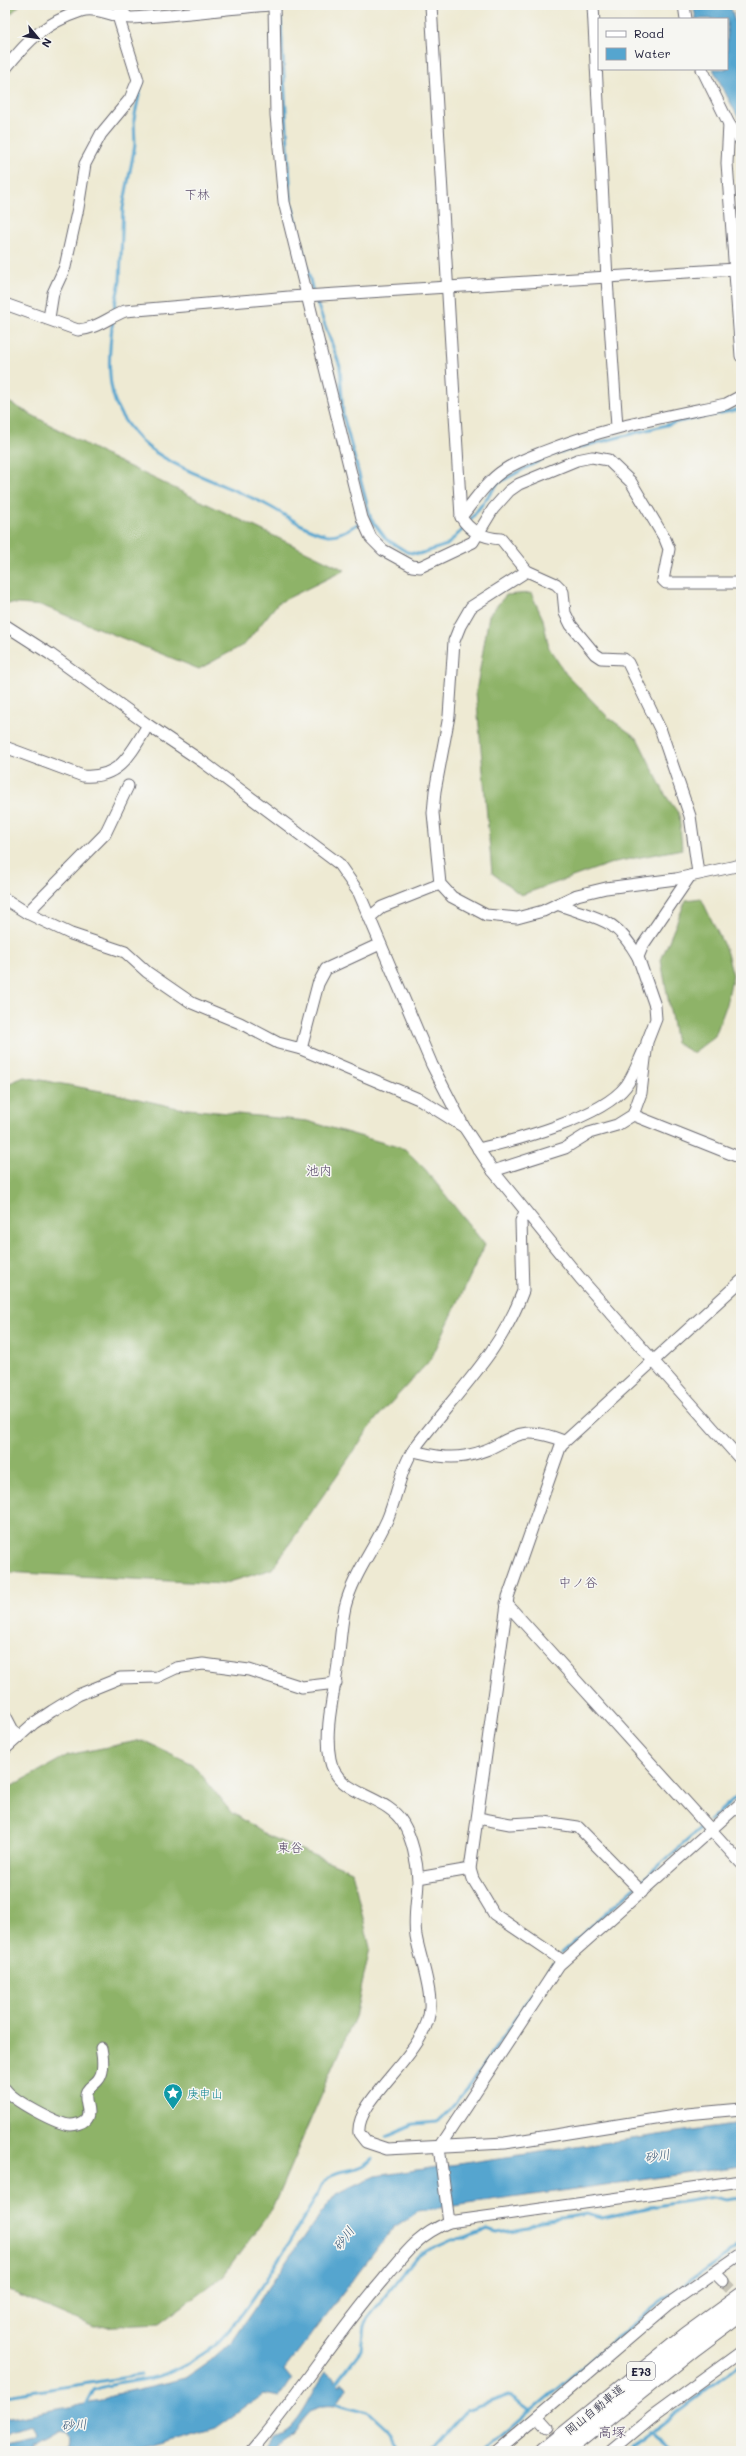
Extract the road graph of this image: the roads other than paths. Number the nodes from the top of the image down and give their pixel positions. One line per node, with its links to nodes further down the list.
1 (270, 5): 8 (street)
2 (274, 5): 17 (street)
3 (432, 5): 16 (street)
4 (593, 5): 15 (street)
5 (684, 5): 9 (street)
6 (739, 5): 7 (street)
7 (741, 12)
8 (121, 13): 10 (street); 19 (street)
9 (686, 18)
10 (5, 69)
11 (702, 70): 12 (street)
12 (729, 124): 13 (street); 14 (street)
13 (741, 140)
14 (736, 270): 15 (street); 20 (street)
15 (607, 279): 16 (street); 22 (street)
16 (449, 288): 17 (street); 23 (street)
17 (312, 295): 19 (street); 23 (street)
18 (5, 304): 19 (street)
19 (49, 318)
20 (741, 356)
21 (741, 396): 22 (street)
22 (617, 427): 23 (street)
23 (469, 525): 24 (street); 25 (street)
24 (527, 571): 31 (street); 32 (street)
25 (741, 583)
26 (7, 628): 27 (street)
27 (148, 725): 28 (street); 36 (street)
28 (5, 747)
29 (128, 786): 35 (street)
30 (741, 865): 31 (street)
31 (694, 874): 34 (street); 38 (street)
32 (440, 884): 34 (street); 36 (street)
33 (5, 899): 35 (street)
34 (557, 904): 38 (street)
35 (27, 913): 40 (street)
36 (370, 917): 37 (street)
37 (380, 944): 40 (street); 42 (street)
38 (638, 957): 39 (street)
39 (647, 1042): 41 (street); 43 (street)
40 (301, 1049): 42 (street)
41 (633, 1115): 44 (street); 45 (street)
42 (464, 1127): 43 (street)
43 (478, 1149): 45 (street)
44 (741, 1158)
45 (493, 1171): 46 (street)
46 (525, 1212): 48 (street); 50 (street)
47 (741, 1281): 48 (street)
48 (654, 1361): 49 (street); 51 (street)
49 (564, 1441): 50 (street); 52 (street)
50 (413, 1451): 53 (street)
51 (741, 1460)
52 (506, 1603): 58 (street); 59 (street)
53 (336, 1683): 55 (street); 62 (street)
54 (5, 1715): 55 (street)
55 (17, 1738): 56 (street)
56 (5, 1750)
57 (741, 1803): 59 (street)
58 (478, 1818): 61 (street); 63 (street)
59 (711, 1829): 60 (street); 63 (street)
60 (741, 1863)
61 (470, 1869): 62 (street); 64 (street)
62 (418, 1878): 68 (street)
63 (638, 1888): 64 (street)
64 (563, 1961): 68 (street)
65 (101, 2048): 66 (street)
66 (5, 2089)
67 (741, 2109): 68 (street)
68 (440, 2150): 70 (street)
69 (741, 2181): 70 (street)
70 (449, 2219): 79 (street)
71 (741, 2254): 72 (street)
72 (715, 2273): 73 (street); 77 (street)
73 (723, 2282)
74 (741, 2296): 81 (highway, 岡山自動車道 / E73)
75 (741, 2313): 82 (highway, 岡山自動車道 / E73)
76 (741, 2352): 83 (street)
77 (539, 2417): 78 (street); 80 (street)
78 (548, 2427)
79 (251, 2451)
80 (498, 2451)
81 (544, 2451)
82 (566, 2451)
83 (611, 2451)

